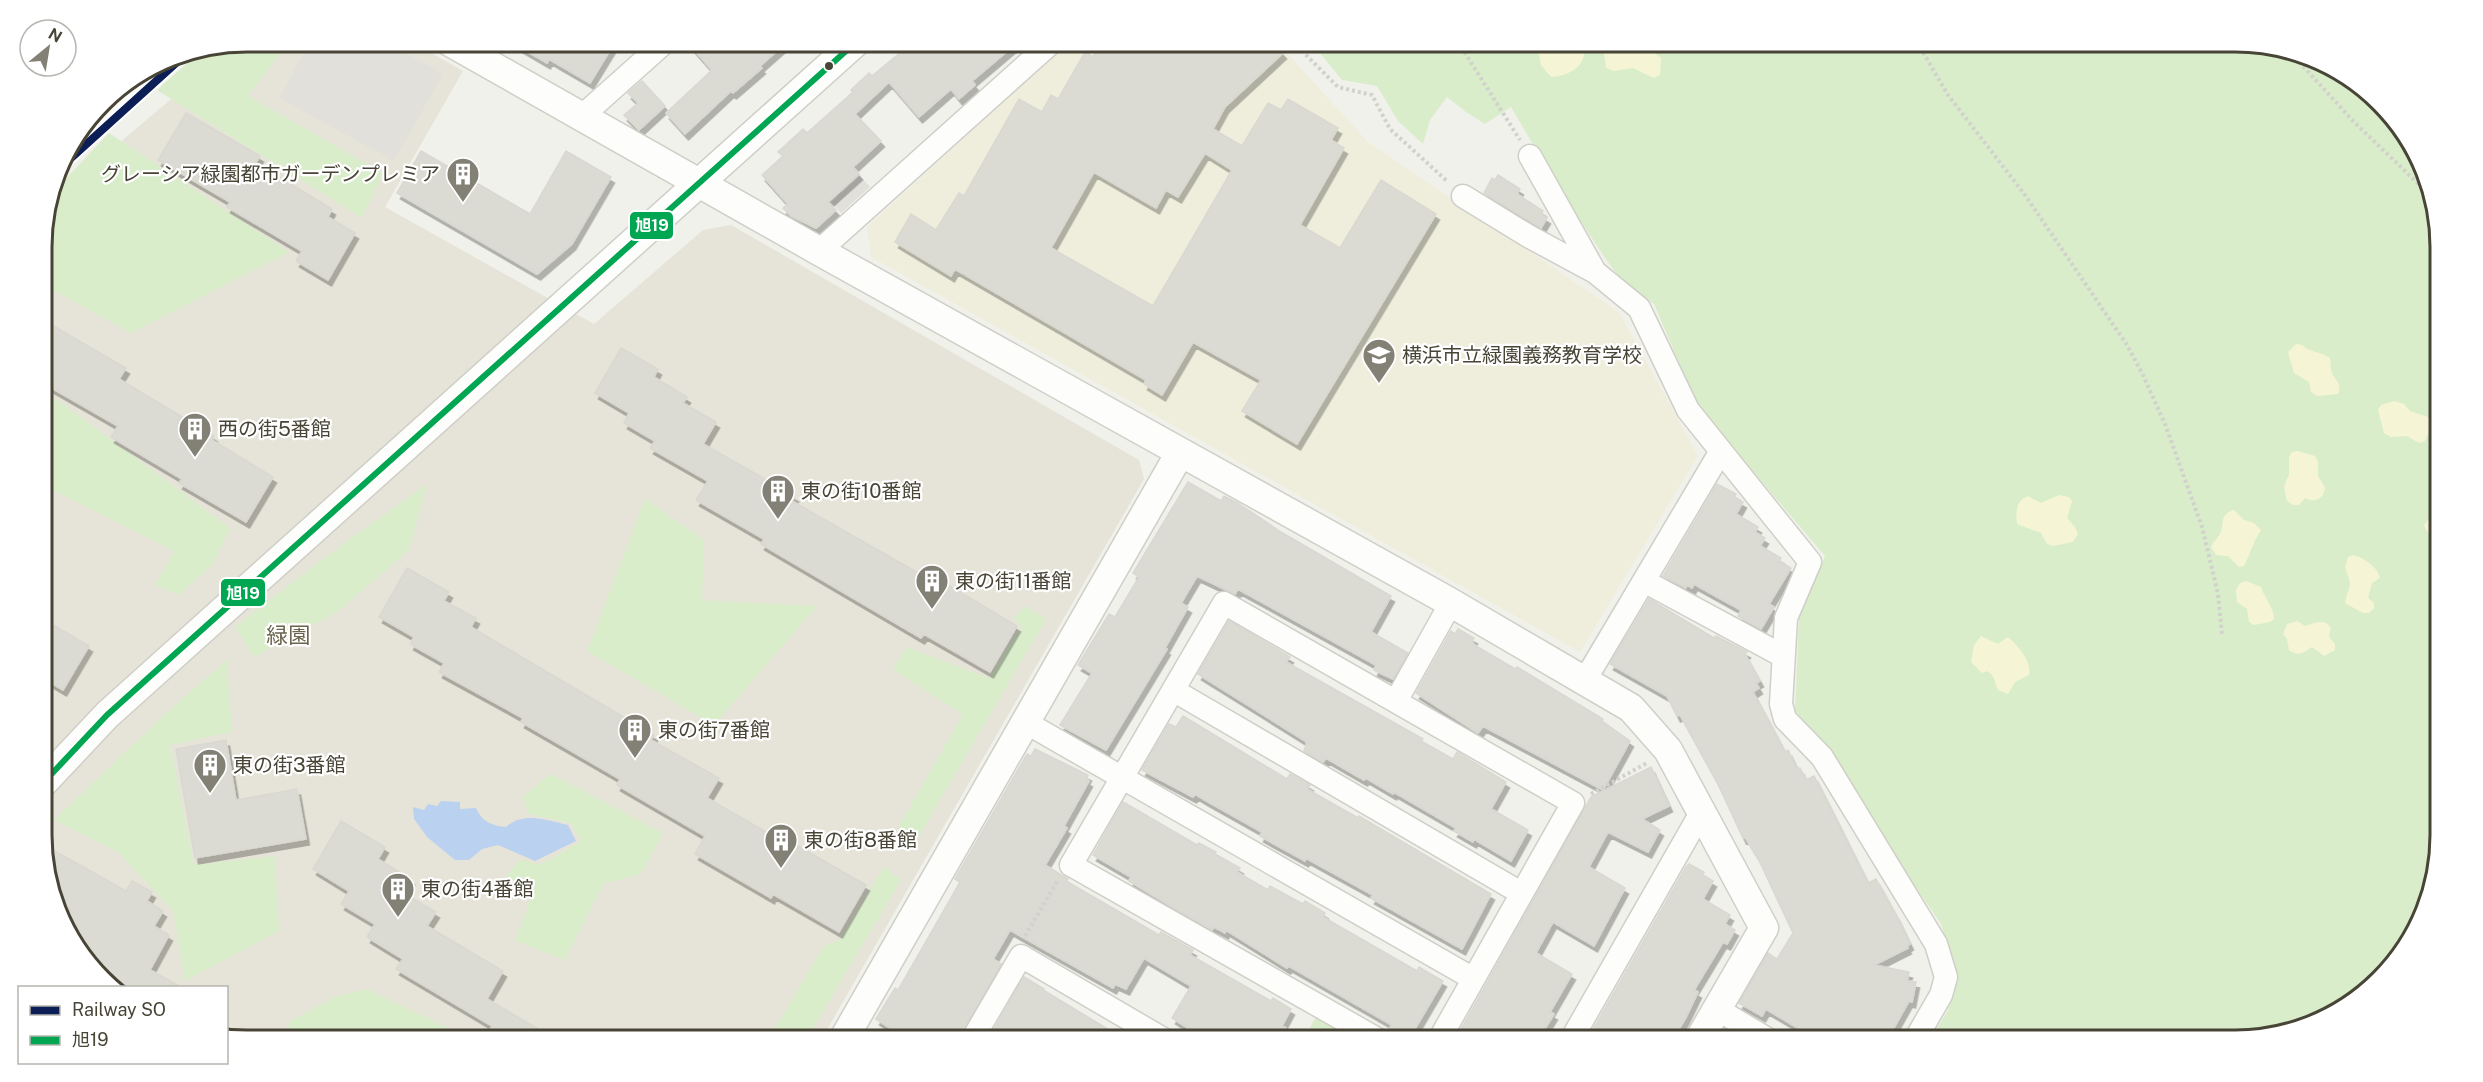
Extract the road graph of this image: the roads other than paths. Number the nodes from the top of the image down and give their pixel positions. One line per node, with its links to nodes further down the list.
1 (469, 53): 6 (street)
2 (653, 53): 6 (street)
3 (844, 53): 9 (street)
4 (1040, 53): 11 (street)
5 (149, 79): 7 (street)
6 (581, 117): 9 (street)
7 (90, 133)
8 (1530, 156): 12 (street)
9 (699, 185): 11 (street); 22 (street)
10 (1464, 196): 12 (street)
11 (819, 251): 14 (street)
12 (1595, 272): 13 (street)
13 (1721, 451): 15 (street); 17 (street)
14 (1180, 453): 16 (street); 21 (street)
15 (1644, 581): 17 (street); 18 (street)
16 (1451, 603): 18 (street); 20 (street)
17 (1784, 656): 33 (street)
18 (1586, 680): 24 (street)
19 (1173, 690): 20 (street); 23 (street); 25 (street)
20 (1396, 701): 25 (street)
21 (1025, 722): 23 (street); 34 (street)
22 (52, 774)
23 (1121, 777): 26 (street); 28 (street)
24 (1702, 811): 27 (street); 30 (street)
25 (1521, 892): 26 (street)
26 (1472, 978): 29 (street)
27 (1717, 1009): 31 (street); 32 (street)
28 (1360, 1029)
29 (1445, 1029)
30 (1577, 1029)
31 (1705, 1029)
32 (1751, 1029)
33 (1921, 1029)
34 (849, 1030)
35 (978, 1030): 36 (street)
36 (1147, 1030)

